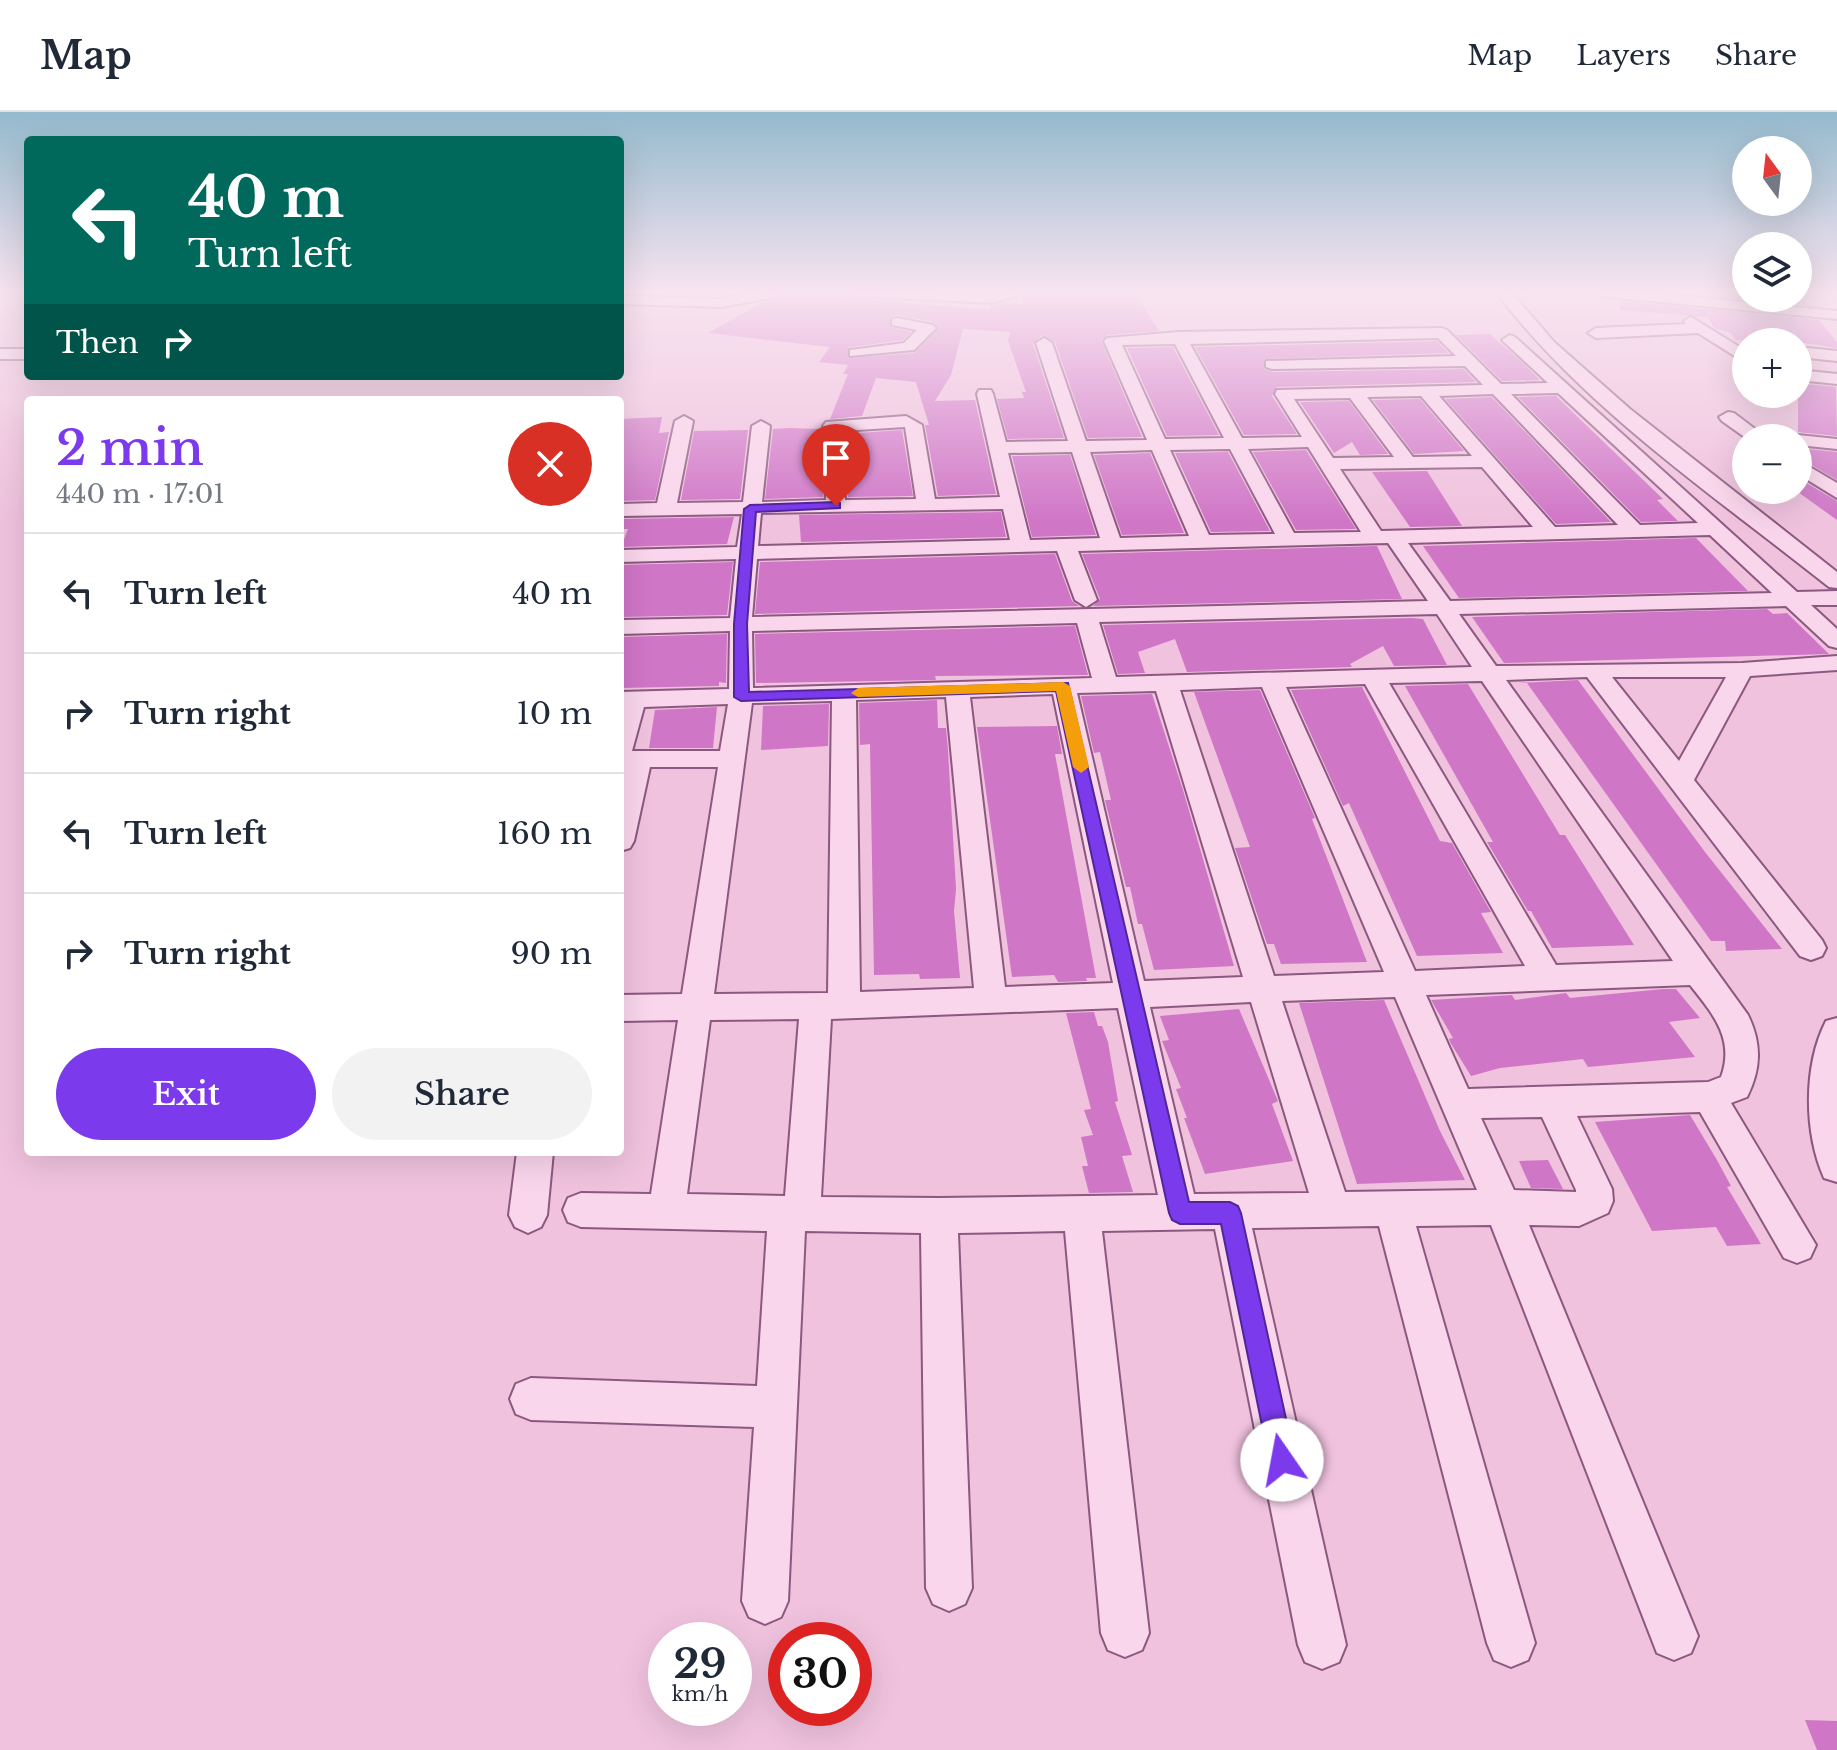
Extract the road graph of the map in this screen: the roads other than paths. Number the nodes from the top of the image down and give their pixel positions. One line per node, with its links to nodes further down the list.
1 (1053, 368): 25 (street)
2 (1124, 368): 24 (street)
3 (1196, 368): 22 (street)
4 (1275, 368): 15 (street)
5 (1477, 368): 11 (street)
6 (1541, 368): 10 (street)
7 (1574, 368): 51 (street)
8 (1812, 376): 9 (street)
9 (1837, 379)
10 (1563, 388): 11 (street); 40 (street)
11 (1498, 390): 12 (street); 41 (street)
12 (1426, 391): 13 (street); 27 (street)
13 (1355, 393): 15 (street); 28 (street)
14 (985, 394): 26 (street)
15 (1293, 394): 21 (street)
16 (1728, 417): 18 (street)
17 (684, 421): 37 (street)
18 (1738, 424)
19 (761, 426): 38 (street)
20 (1812, 441): 23 (street)
21 (1314, 442): 22 (street); 29 (street)
22 (1235, 443): 24 (street); 44 (street)
23 (1837, 444)
24 (1157, 445): 25 (street); 45 (street)
25 (1079, 447): 26 (street); 46 (street)
26 (997, 448): 34 (street)
27 (1486, 461): 28 (street); 42 (street)
28 (1407, 462): 29 (street)
29 (1328, 464): 43 (street)
30 (1812, 469): 31 (street)
31 (1837, 473)
32 (1812, 475): 33 (street)
33 (1837, 492)
34 (1009, 503): 35 (street); 48 (street)
35 (926, 504): 36 (street); 36 (street)
36 (836, 506): 38 (street)
37 (666, 509): 38 (street); 39 (street)
38 (750, 509): 49 (street)
39 (624, 510)
40 (1714, 529): 41 (street); 52 (street)
41 (1635, 531): 42 (street)
42 (1549, 533): 43 (street)
43 (1384, 537): 44 (street); 55 (street)
44 (1288, 540): 45 (street)
45 (1202, 543): 46 (street)
46 (1113, 546): 47 (street)
47 (1066, 547): 48 (street); 56 (street)
48 (1022, 548): 49 (street)
49 (746, 553): 50 (street); 58 (street)
50 (624, 556)
51 (1837, 582): 52 (street)
52 (1775, 585): 54 (street); 55 (street)
53 (1837, 598): 54 (street)
54 (1794, 599): 55 (street); 60 (street)
55 (1438, 600): 56 (street); 64 (street)
56 (1086, 608): 58 (street); 68 (street)
57 (624, 610): 58 (street)
58 (741, 616): 59 (street); 72 (street)
59 (624, 627)
60 (1837, 641)
61 (1837, 663): 63 (street)
62 (1594, 670): 63 (street); 64 (street); 76 (street)
63 (1742, 670): 76 (street)
64 (1489, 673): 65 (street); 79 (street)
65 (1373, 677): 66 (street); 80 (street)
66 (1271, 680): 67 (street); 81 (street)
67 (1165, 682): 68 (street); 82 (street)
68 (1106, 685): 69 (street)
69 (1063, 686): 70 (street); 83 (street)
70 (957, 690): 71 (street); 84 (street)
71 (844, 693): 72 (street); 86 (street)
72 (741, 697): 73 (street); 75 (street)
73 (627, 700): 74 (street)
74 (626, 756): 75 (street); 77 (street)
75 (733, 759): 85 (street)
76 (1681, 781): 78 (street)
77 (624, 784)
78 (1811, 948)
79 (1698, 972): 80 (street); 89 (street)
80 (1547, 978): 81 (street)
81 (1406, 984): 82 (street); 91 (street)
82 (1262, 991): 83 (street); 97 (street)
83 (1131, 995): 84 (street); 100 (street)
84 (991, 1000): 86 (street)
85 (698, 1005): 86 (street); 87 (street); 98 (street)
86 (830, 1006): 99 (street)
87 (624, 1008)
88 (1837, 1031): 93 (street)
89 (1709, 1097): 90 (street); 105 (street)
90 (1552, 1101): 91 (street); 94 (street)
91 (1459, 1104): 94 (street)
92 (535, 1156): 102 (street)
93 (1837, 1166)
94 (1503, 1207): 96 (street); 111 (street)
95 (581, 1210): 98 (street)
96 (1393, 1210): 97 (street); 112 (street)
97 (1333, 1211): 101 (street)
98 (666, 1213): 99 (street)
99 (794, 1213): 104 (street); 107 (street)
100 (1180, 1213): 101 (street); 103 (street)
101 (1230, 1213): 113 (street)
102 (528, 1215)
103 (1082, 1215): 104 (street); 110 (street)
104 (939, 1216): 108 (street)
105 (1797, 1245)
106 (531, 1399): 107 (street)
107 (773, 1407): 109 (street)
108 (949, 1588)
109 (765, 1601)
110 (1125, 1633)
111 (1674, 1636)
112 (1511, 1643)
113 (1322, 1645)

